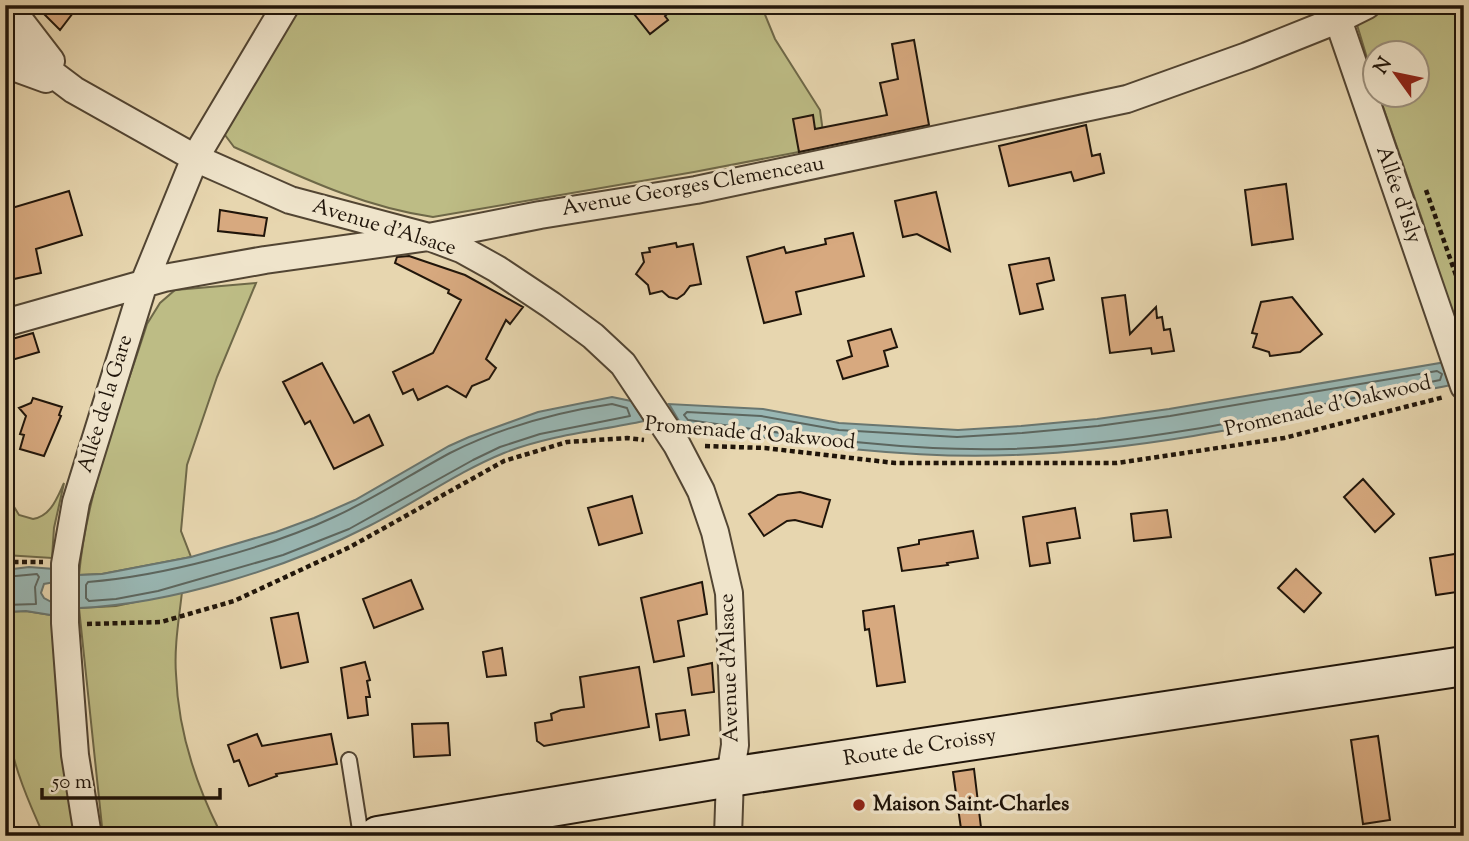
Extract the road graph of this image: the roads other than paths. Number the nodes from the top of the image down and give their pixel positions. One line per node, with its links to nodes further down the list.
1 (8, 5): 7 (street, Avenue d'Alsace)
2 (286, 5): 8 (street, Allée de la Gare)
3 (1367, 5): 4 (street, Avenue Georges Clemenceau)
4 (1335, 13): 9 (street, Avenue Georges Clemenceau); 12 (street, Allée d'Isly)
5 (5, 38): 7 (street, Avenue d'Alsace)
6 (5, 64): 7 (street, Avenue d'Alsace)
7 (74, 90): 8 (street, Avenue d'Alsace)
8 (195, 158): 9 (street, Avenue d'Alsace); 10 (street, Allée de la Gare)
9 (429, 237): 10 (street, Avenue Georges Clemenceau); 15 (street, Avenue d'Alsace)
10 (144, 283): 11 (street, Avenue Georges Clemenceau); 16 (street, Allée de la Gare)
11 (5, 323)
12 (1457, 391)
13 (1464, 666): 15 (main road, Route de Croissy)
14 (349, 760): 17 (lane)
15 (730, 778): 18 (main road, Route de Croissy); 19 (street, Avenue d'Alsace)
16 (88, 836)
17 (361, 836)
18 (378, 836)
19 (728, 836)

